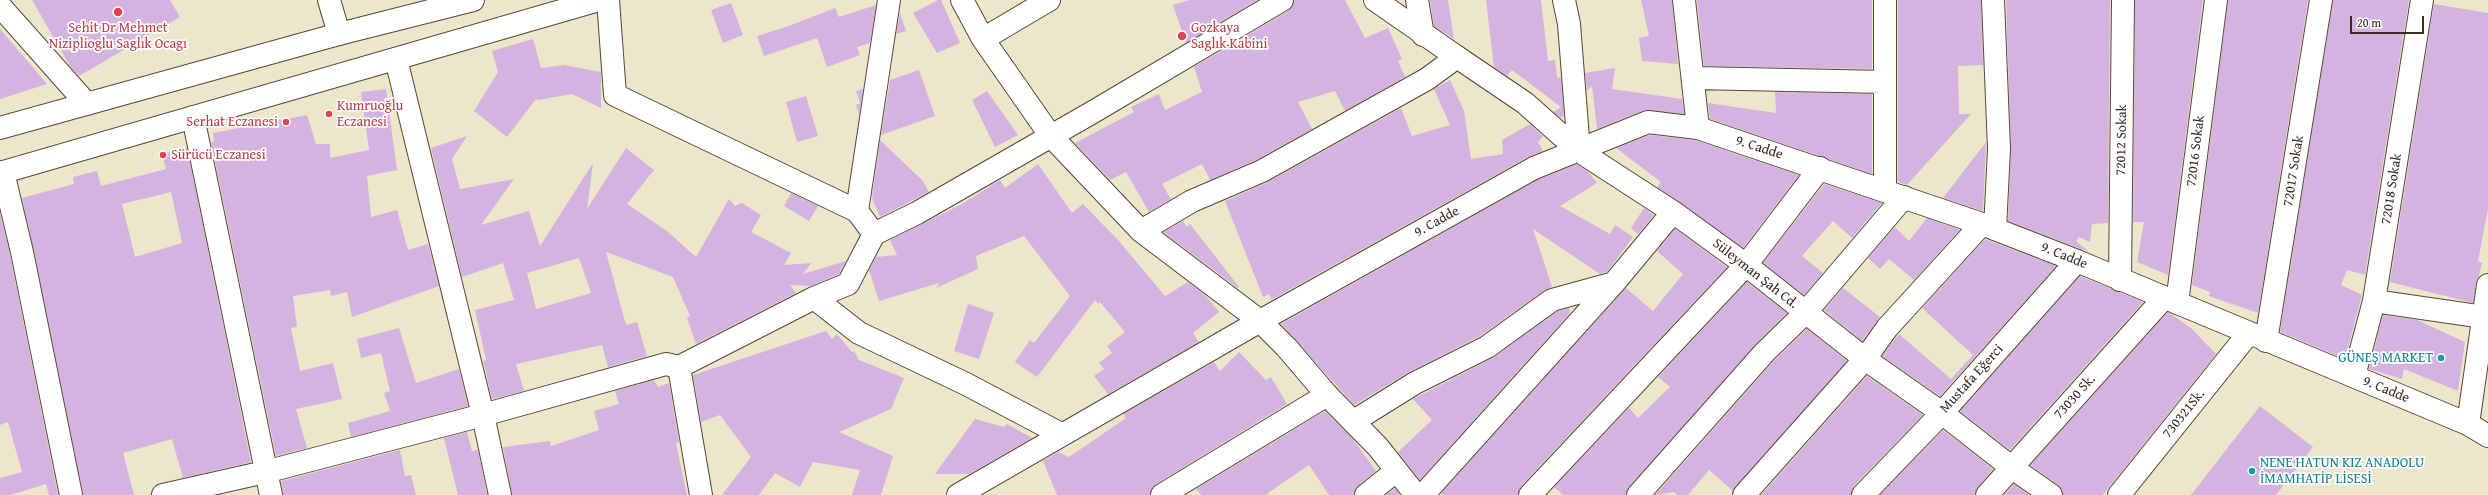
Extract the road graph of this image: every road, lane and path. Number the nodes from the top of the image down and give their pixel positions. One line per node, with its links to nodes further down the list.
1 (329, 0): 20 (street)
2 (473, 0): 20 (street)
3 (599, 0): 24 (street)
4 (608, 0): 36 (street)
5 (889, 0): 36 (street)
6 (962, 0): 22 (street)
7 (1049, 0): 22 (street)
8 (1282, 0): 31 (street)
9 (1375, 0): 21 (street, Süleyman Şah Cd.)
10 (1417, 0): 21 (street)
11 (1564, 0): 32 (street)
12 (1684, 0): 25 (street)
13 (1885, 0): 26 (street)
14 (1993, 0): 38 (street)
15 (2123, 0): 43 (street, 72012 Sokak)
16 (2216, 0): 47 (street, 72016 Sokak)
17 (2320, 0): 52 (street, 72017 Sokak)
18 (2422, 0): 48 (street, 72018 Sokak)
19 (0, 6): 27 (street)
20 (338, 34): 27 (street)
21 (1423, 35): 23 (street, Süleyman Şah Cd.)
22 (983, 39): 31 (street)
23 (1457, 57): 32 (street, Süleyman Şah Cd.); 39 (street)
24 (396, 59): 28 (street); 58 (street)
25 (1694, 78): 26 (street); 30 (street)
26 (1885, 82): 35 (street)
27 (87, 104): 29 (street)
28 (193, 117): 34 (street); 65 (street)
29 (0, 128)
30 (1698, 128): 32 (street, 9. Cadde); 33 (street, 9. Cadde)
31 (1050, 135): 39 (street); 40 (street)
32 (1579, 151): 37 (street, Süleyman Şah Cd.); 51 (street, 9. Cadde)
33 (1820, 168): 35 (street, 9. Cadde); 42 (street)
34 (2, 173): 66 (street)
35 (1894, 194): 38 (street, 9. Cadde); 49 (street)
36 (857, 211): 40 (street)
37 (1673, 212): 42 (street, Süleyman Şah Cd.); 44 (street)
38 (1989, 227): 41 (street, 9. Cadde); 53 (street)
39 (1141, 231): 51 (street)
40 (874, 234): 46 (street)
41 (2077, 261): 43 (street, 9. Cadde); 57 (street, Mustafa Eğerci)
42 (1746, 264): 49 (street, Süleyman Şah Cd.); 76 (street)
43 (2120, 280): 47 (street, 9. Cadde)
44 (1614, 283): 59 (street); 75 (street)
45 (2488, 285): 50 (street)
46 (814, 298): 54 (street); 61 (street)
47 (2171, 301): 52 (street, 9. Cadde); 63 (street, 73030 Sk.)
48 (2374, 301): 50 (street); 55 (street, 72018 Sokak)
49 (1805, 313): 53 (street, Süleyman Şah Cd.); 77 (street)
50 (2484, 317): 60 (street)
51 (1260, 321): 56 (street); 61 (street, 9. Cadde)
52 (2258, 337): 55 (street, 9. Cadde); 82 (street, 730321Sk.)
53 (1865, 359): 57 (street, Süleyman Şah Cd.); 78 (street)
54 (679, 367): 58 (street); 70 (street)
55 (2354, 376): 60 (street, 9. Cadde)
56 (1327, 396): 59 (street); 72 (street)
57 (1942, 412): 63 (street, Süleyman Şah Cd.); 79 (street, Mustafa Eğerci)
58 (483, 415): 65 (street); 69 (street)
59 (1354, 421): 64 (street)
60 (2468, 424): 62 (street, 9. Cadde)
61 (1061, 434): 71 (street, 9. Cadde)
62 (2488, 436)
63 (2011, 467): 80 (street, 73030 Sk.); 81 (street, Süleyman Şah Cd.)
64 (1396, 471): 73 (street); 74 (street)
65 (265, 472): 67 (street); 68 (street)
66 (71, 495)
67 (163, 495)
68 (271, 495)
69 (500, 495)
70 (701, 495)
71 (958, 495)
72 (1162, 495)
73 (1366, 495)
74 (1416, 495)
75 (1423, 495)
76 (1530, 495)
77 (1638, 495)
78 (1744, 495)
79 (1863, 495)
80 (1987, 495)
81 (2051, 495)
82 (2118, 495)

